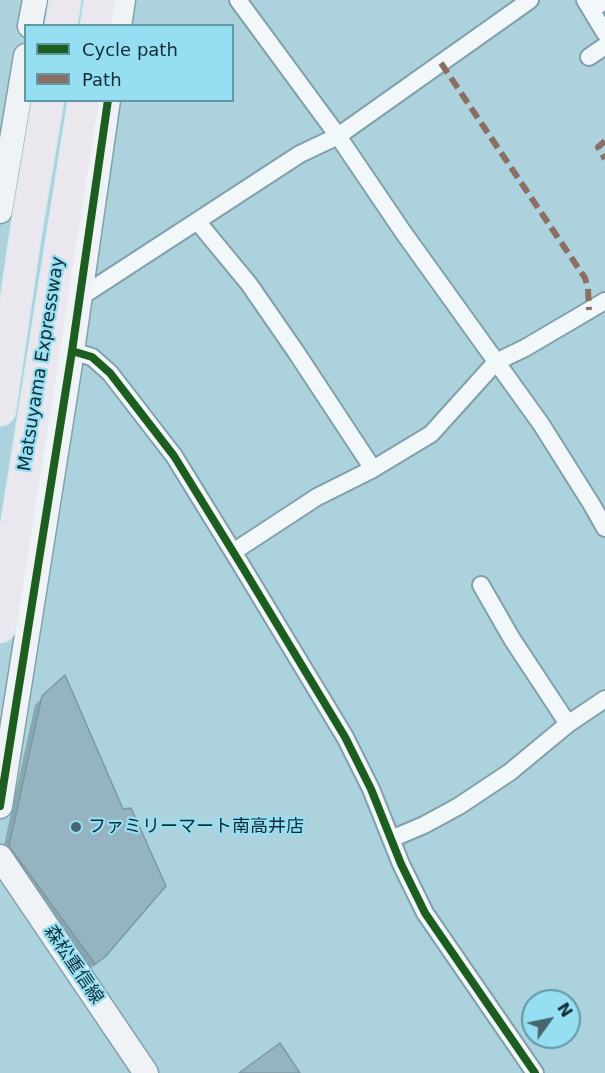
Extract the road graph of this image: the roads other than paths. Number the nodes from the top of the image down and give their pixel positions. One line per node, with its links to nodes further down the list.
1 (35, 0): 8 (street)
2 (65, 0): 9 (highway)
3 (100, 0): 10 (highway)
4 (123, 0): 11 (street)
5 (238, 0): 19 (street)
6 (530, 0): 19 (street)
7 (594, 3): 12 (street)
8 (30, 24)
9 (61, 24)
10 (96, 24)
11 (119, 24)
12 (605, 33)
13 (605, 46): 14 (street)
14 (589, 57)
15 (24, 68): 20 (street)
16 (48, 102): 26 (highway, Matsuyama Expressway)
17 (84, 102): 31 (highway, Matsuyama Expressway)
18 (108, 102): 22 (street)
19 (338, 136): 21 (street); 25 (street)
20 (0, 211)
21 (197, 221): 22 (street); 27 (street)
22 (79, 298): 24 (street)
23 (605, 301): 25 (street)
24 (72, 351): 29 (street); 34 (street)
25 (496, 362): 27 (street); 28 (street)
26 (0, 410)
27 (373, 469): 29 (street)
28 (605, 528)
29 (233, 552): 35 (street)
30 (482, 585): 33 (street)
31 (0, 627)
32 (605, 699): 33 (street)
33 (568, 724): 35 (street)
34 (0, 806)
35 (391, 839): 38 (street)
36 (0, 857): 37 (street, 森松重信線)
37 (146, 1073)
38 (535, 1073)

